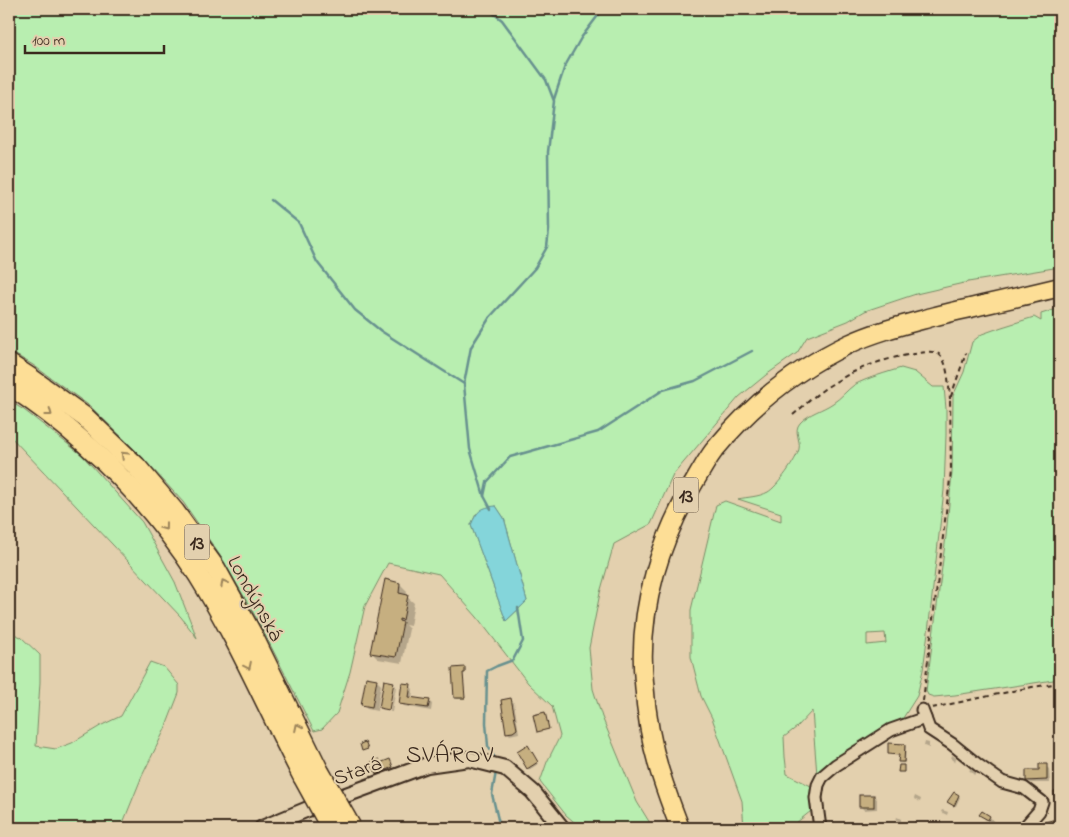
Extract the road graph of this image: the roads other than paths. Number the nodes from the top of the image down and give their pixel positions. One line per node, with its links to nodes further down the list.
1 (1060, 287): 9 (main road, 13)
2 (9, 364): 4 (highway, Londýnská / 13, one-way to 2)
3 (9, 385): 4 (highway, Londýnská / 13, one-way to 4)
4 (311, 774): 5 (highway, Londýnská / 13, bridge); 7 (highway, Londýnská / 13, bridge)
5 (352, 827)
6 (262, 828): 8 (street, Stará)
7 (331, 828)
8 (562, 828)
9 (680, 828)
10 (820, 828): 11 (street)
11 (1024, 828)

